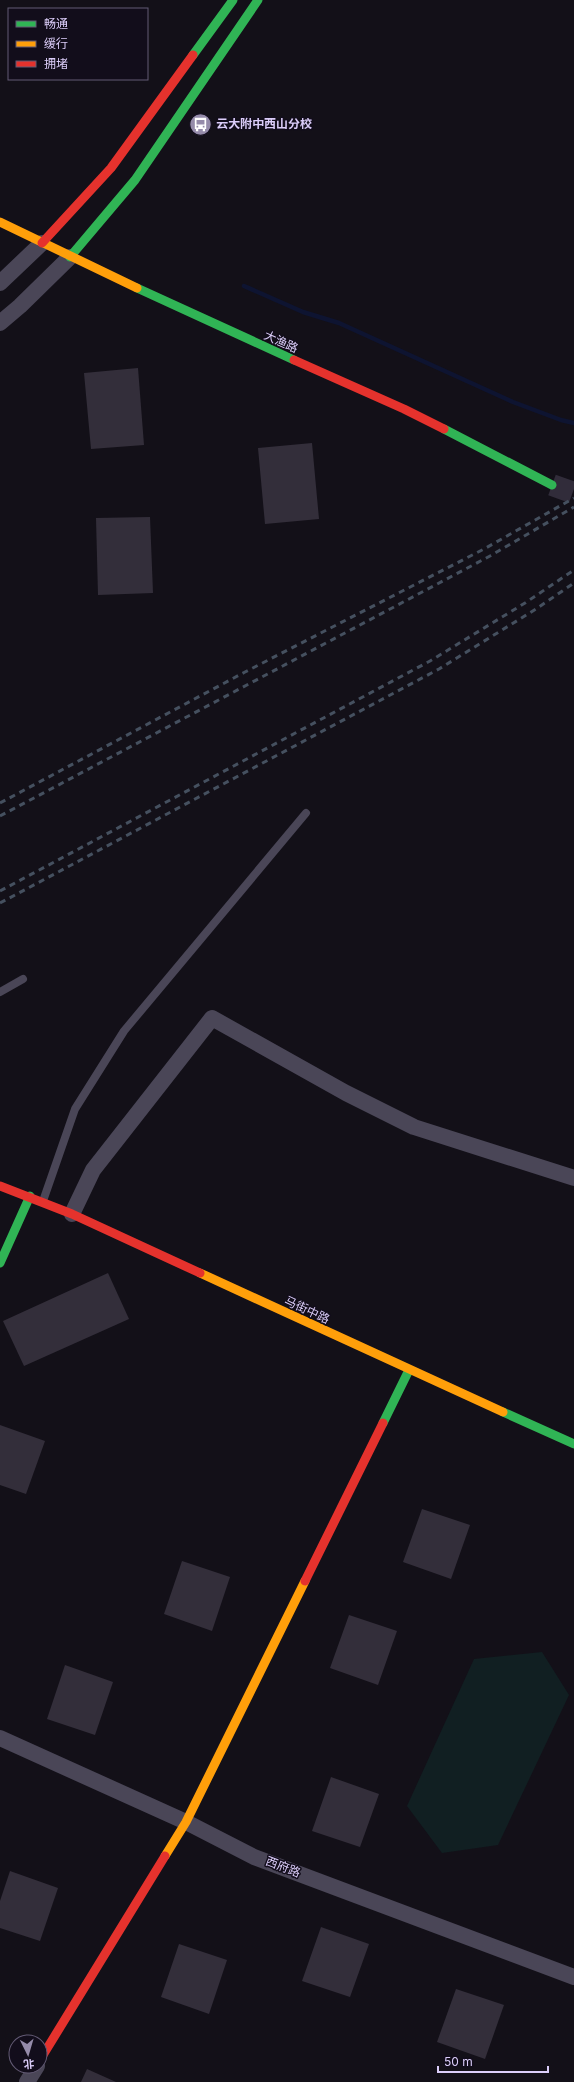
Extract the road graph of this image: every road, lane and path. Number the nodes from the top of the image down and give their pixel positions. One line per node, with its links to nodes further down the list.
1 (233, 0): 4 (street)
2 (258, 0): 5 (street)
3 (0, 222): 4 (street, 大渔路)
4 (42, 243): 5 (street, 大渔路); 6 (street)
5 (70, 257): 7 (street); 8 (street, 大渔路)
6 (0, 283)
7 (0, 323)
8 (552, 485)
9 (306, 813): 16 (lane)
10 (23, 979): 11 (lane)
11 (0, 992)
12 (574, 1178): 17 (street)
13 (20, 1183): 15 (street)
14 (0, 1186): 15 (street, 马街中路)
15 (30, 1196): 16 (street, 马街中路); 18 (street)
16 (43, 1202): 17 (street, 马街中路)
17 (72, 1214): 19 (street, 马街中路)
18 (0, 1263)
19 (409, 1370): 20 (street, 马街中路); 22 (street)
20 (574, 1444)
21 (0, 1738): 22 (street, 西府路)
22 (186, 1822): 23 (street, 西府路); 24 (street)
23 (574, 1976)
24 (48, 2047)

